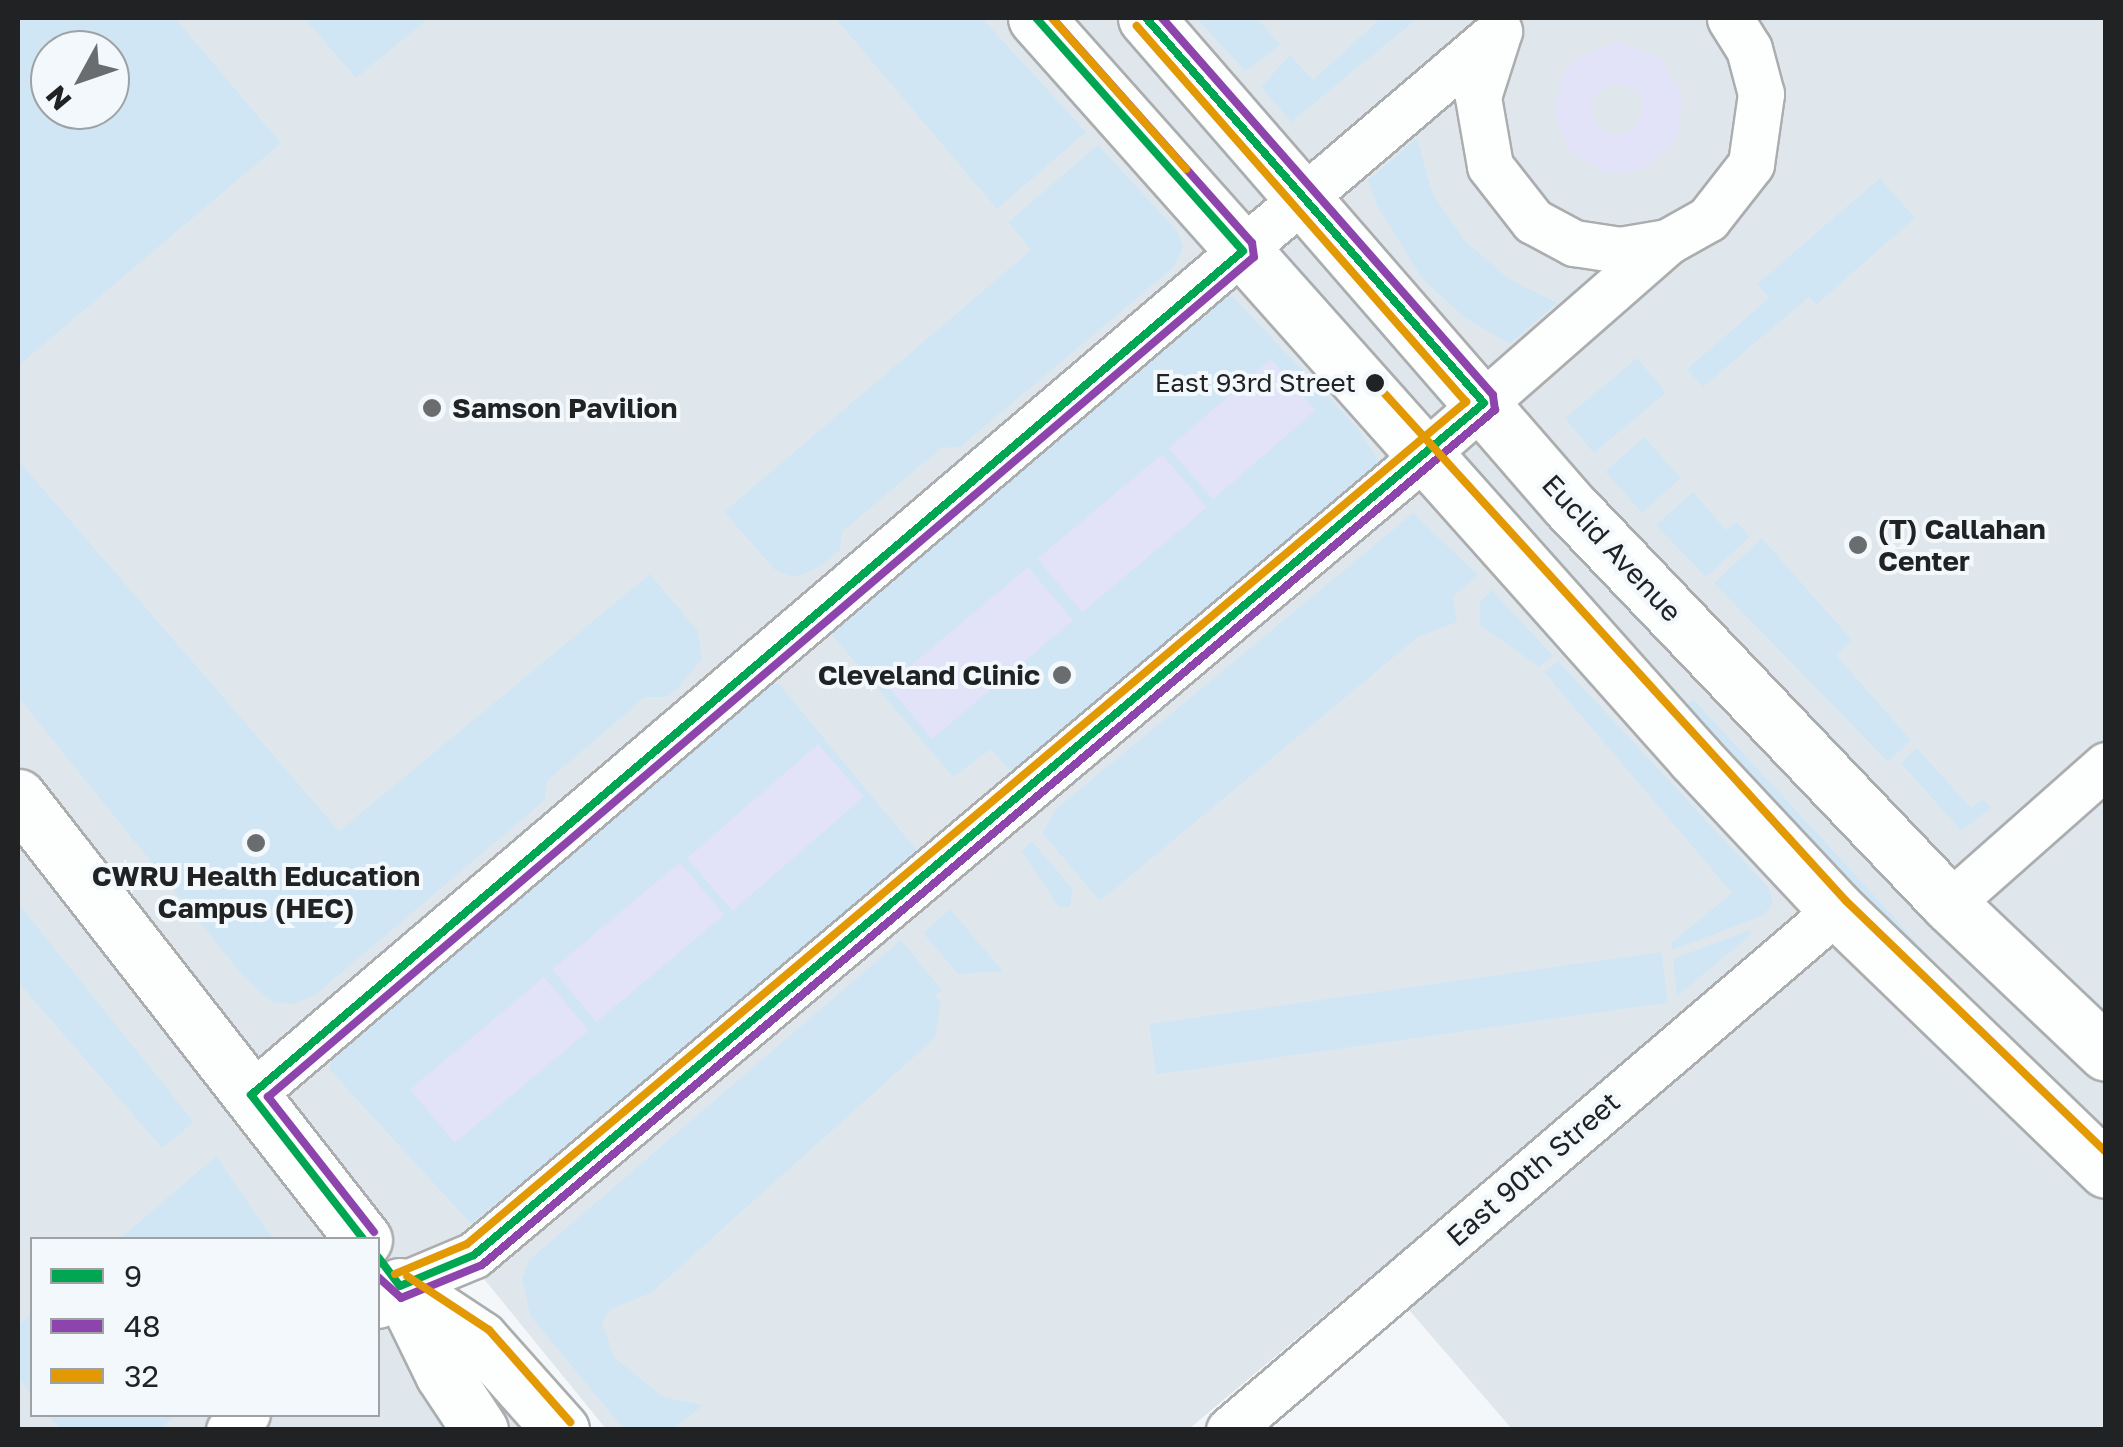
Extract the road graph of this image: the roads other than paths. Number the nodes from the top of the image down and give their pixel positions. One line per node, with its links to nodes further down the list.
1 (1036, 18): 7 (main road)
2 (1146, 18): 5 (main road, Euclid Avenue)
3 (1730, 18): 6 (street)
4 (1504, 24): 5 (street); 6 (street)
5 (1305, 198): 7 (street); 8 (main road, Euclid Avenue)
6 (1666, 242): 8 (street)
7 (1242, 252): 9 (main road); 15 (street)
8 (1484, 403): 9 (street); 12 (main road, Euclid Avenue)
9 (1423, 456): 13 (main road); 18 (street)
10 (2106, 765): 12 (street)
11 (18, 797): 15 (main road)
12 (1949, 904): 14 (main road, Euclid Avenue)
13 (1837, 910): 16 (main road); 21 (street, East 90th Street)
14 (2106, 1054)
15 (251, 1094): 17 (main road)
16 (2106, 1170)
17 (362, 1237)
18 (385, 1283): 19 (main road); 20 (main road)
19 (480, 1430)
20 (561, 1430)
21 (1229, 1430)

